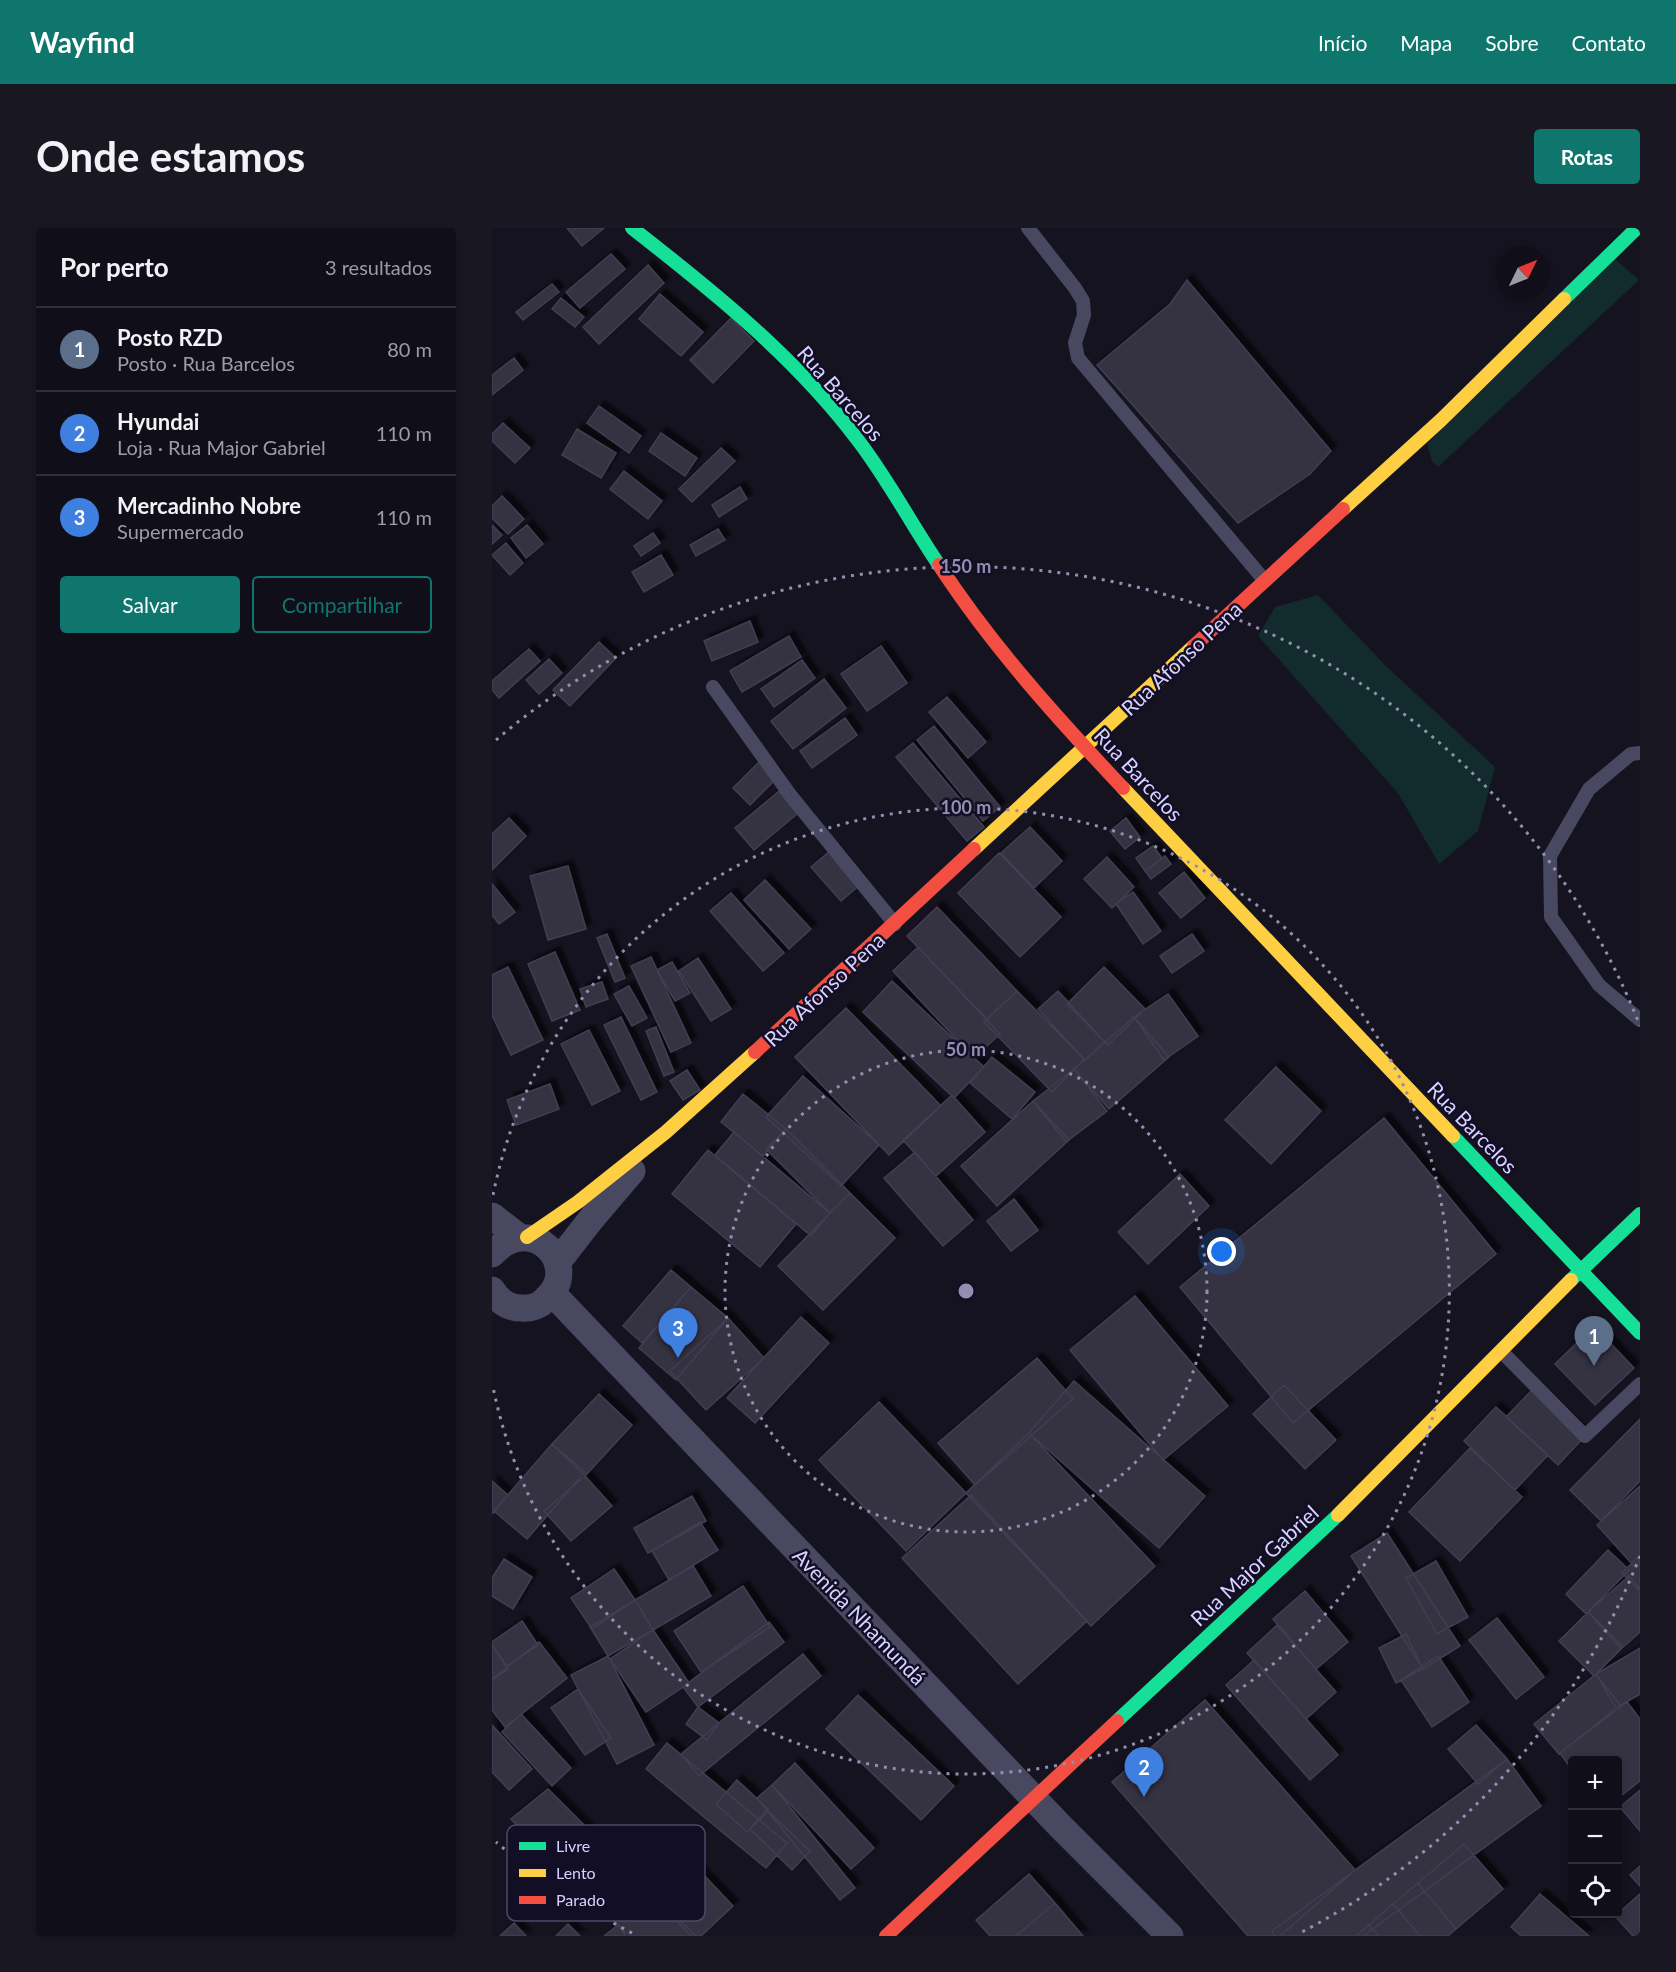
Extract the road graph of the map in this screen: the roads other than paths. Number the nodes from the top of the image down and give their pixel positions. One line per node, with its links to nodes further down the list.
1 (1028, 228): 4 (lane)
2 (1637, 228): 4 (street, Rua Afonso Pena)
3 (635, 229): 6 (street, Rua Barcelos)
4 (1265, 581): 6 (street, Rua Afonso Pena)
5 (713, 687): 8 (lane)
6 (1083, 747): 8 (street, Rua Afonso Pena); 16 (street, Rua Barcelos)
7 (1640, 753): 9 (lane)
8 (895, 924): 10 (street, Rua Afonso Pena)
9 (1640, 1020)
10 (666, 1132): 13 (street, Rua Afonso Pena); 15 (street, Rua Afonso Pena)
11 (1640, 1214): 16 (street, Rua Major Gabriel)
12 (492, 1216): 13 (street)
13 (523, 1237): 14 (street); 15 (street)
14 (492, 1254)
15 (557, 1263): 17 (street)
16 (1580, 1270): 19 (street, Rua Barcelos); 20 (street, Rua Major Gabriel)
17 (553, 1294): 18 (street); 22 (street, Avenida Nhamundá)
18 (498, 1306)
19 (1640, 1333)
20 (1502, 1352): 21 (lane); 22 (street, Rua Major Gabriel)
21 (1640, 1384)
22 (1034, 1798): 23 (street, Rua Major Gabriel); 24 (street, Avenida Nhamundá)
23 (886, 1936)
24 (1170, 1936)

